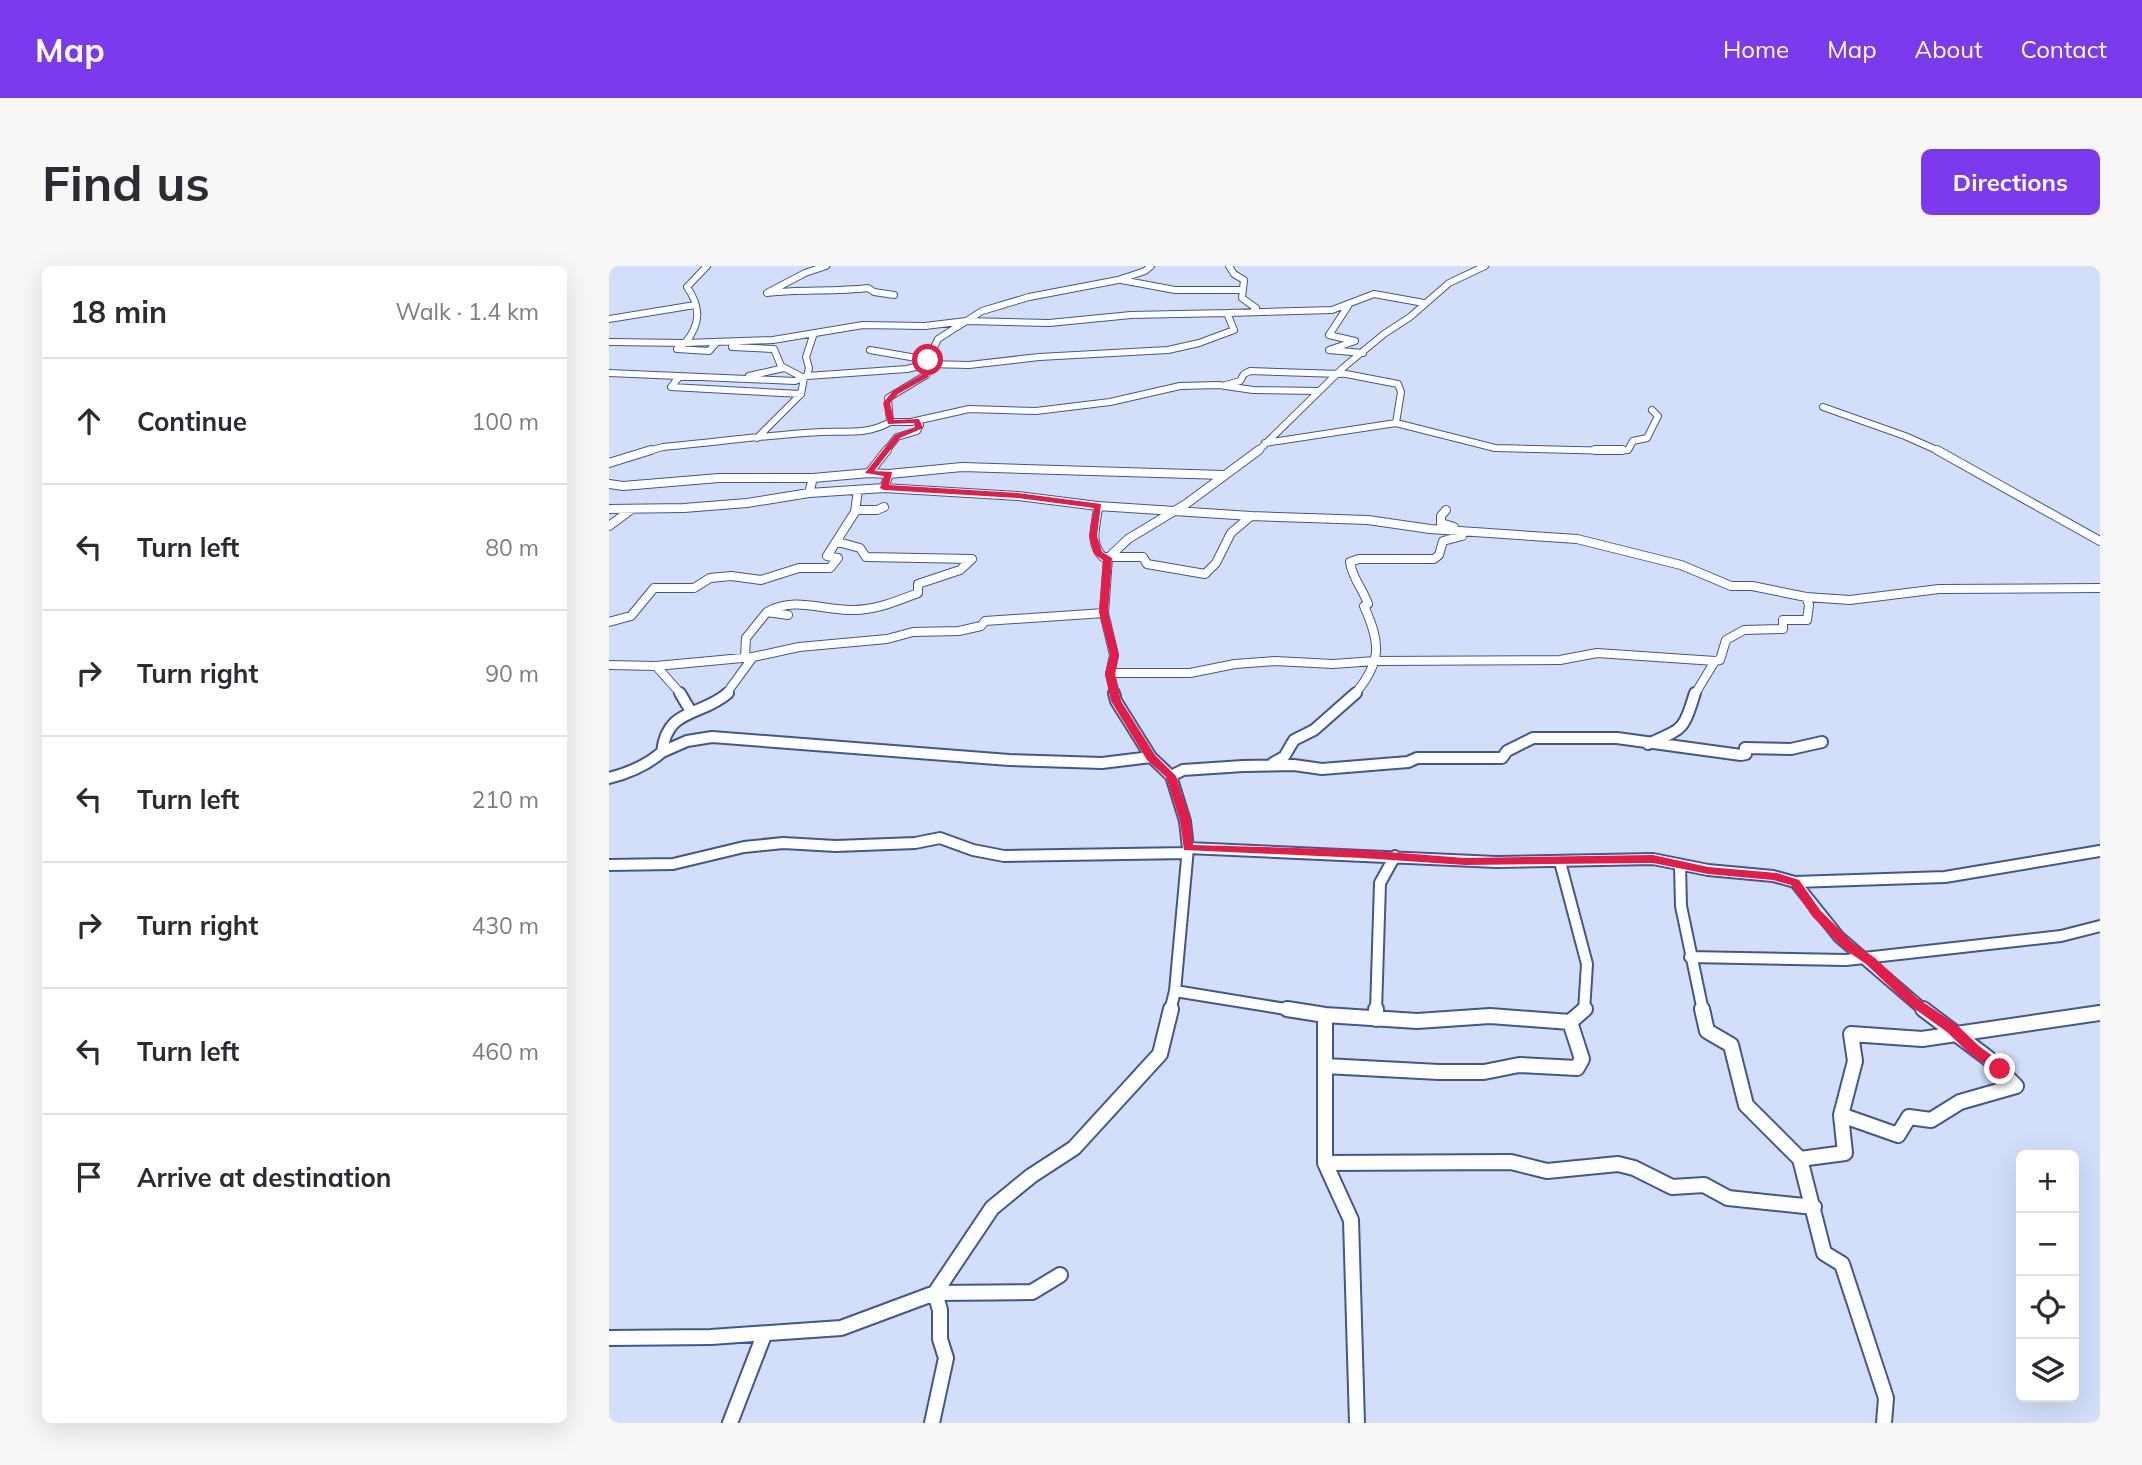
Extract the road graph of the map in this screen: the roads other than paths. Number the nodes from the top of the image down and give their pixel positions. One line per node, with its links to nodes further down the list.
1 (707, 266): 10 (street)
2 (826, 266): 8 (street)
3 (1151, 266): 6 (street)
4 (1229, 266): 7 (street)
5 (1485, 266): 9 (street)
6 (1118, 279): 7 (street); 15 (street)
7 (1243, 290): 12 (street)
8 (894, 295)
9 (1424, 303): 11 (street); 21 (street)
10 (695, 305): 14 (street); 19 (street)
11 (1348, 306): 12 (street); 21 (street)
12 (1252, 312): 13 (street)
13 (1227, 313): 15 (street); 22 (street)
14 (609, 319)
15 (966, 321): 16 (street); 22 (street)
16 (814, 333): 18 (street); 27 (street)
17 (609, 342): 19 (street)
18 (729, 342): 19 (street); 23 (street)
19 (685, 343)
20 (870, 350): 22 (street)
21 (1363, 353): 25 (street)
22 (928, 362): 27 (street); 37 (street)
23 (784, 368): 27 (street); 28 (street)
24 (609, 373): 26 (street)
25 (1341, 373): 30 (street); 31 (street); 38 (street)
26 (680, 376): 28 (street); 32 (street)
27 (806, 377): 29 (street); 33 (street)
28 (740, 379): 29 (street)
29 (767, 381): 32 (street)
30 (1219, 385): 31 (street); 36 (street)
31 (1319, 391): 40 (street)
32 (754, 392): 33 (street)
33 (800, 394): 39 (street)
34 (1823, 407): 62 (street)
35 (1652, 410): 38 (street)
36 (917, 421): 37 (street); 42 (street)
37 (890, 422): 39 (street)
38 (1396, 423): 40 (street)
39 (755, 439): 41 (street)
40 (1265, 443): 44 (street)
41 (609, 463)
42 (869, 473): 43 (street); 45 (street)
43 (889, 474): 44 (street); 48 (street)
44 (1224, 474): 58 (street)
45 (850, 475): 46 (street); 49 (street)
46 (813, 478): 47 (street); 51 (street)
47 (609, 484)
48 (884, 488): 50 (street); 52 (street)
49 (846, 490): 50 (street); 51 (street)
50 (858, 491): 56 (street)
51 (809, 493): 55 (street)
52 (1098, 506): 58 (street); 64 (street)
53 (884, 507): 56 (street)
54 (609, 509): 55 (street)
55 (632, 509): 60 (street)
56 (857, 510): 63 (street)
57 (1446, 510): 61 (street)
58 (1174, 511): 59 (street); 64 (street)
59 (1251, 516): 61 (street); 64 (street)
60 (609, 526)
61 (1464, 531): 66 (street); 72 (street)
62 (2100, 541)
63 (838, 542): 67 (street); 70 (street)
64 (1108, 558): 68 (street)
65 (2100, 588): 66 (street)
66 (1806, 597): 73 (street)
67 (767, 612): 69 (street); 71 (street)
68 (1104, 612): 71 (street); 76 (street)
69 (788, 615)
70 (609, 622)
71 (749, 657): 75 (street); 77 (street)
72 (1375, 661): 73 (street); 76 (street); 82 (street)
73 (1715, 661): 79 (street)
74 (609, 666): 75 (street)
75 (656, 666): 77 (street)
76 (1110, 673): 81 (street)
77 (690, 710): 80 (street)
78 (1822, 743): 79 (street)
79 (1648, 744): 82 (street)
80 (661, 752): 81 (street); 84 (street)
81 (1151, 757): 83 (street)
82 (1271, 764): 83 (street)
83 (1171, 776): 85 (street)
84 (609, 778)
85 (1188, 850): 87 (street); 89 (street); 95 (street)
86 (2100, 850): 91 (street)
87 (1395, 856): 88 (street); 98 (street)
88 (1560, 862): 90 (street); 99 (street)
89 (609, 865)
90 (1680, 865): 91 (street); 93 (street)
91 (1795, 882): 94 (street)
92 (2100, 926): 94 (street)
93 (1690, 957): 94 (street); 103 (street)
94 (1865, 958): 100 (street)
95 (1175, 991): 97 (street); 107 (street)
96 (2100, 1013): 100 (street)
97 (1325, 1015): 98 (street); 101 (street)
98 (1376, 1019): 99 (street)
99 (1570, 1022): 101 (street)
100 (1958, 1035): 102 (street); 102 (street)
101 (1325, 1066): 104 (street)
102 (1841, 1115): 103 (street)
103 (1800, 1159): 105 (street)
104 (1325, 1163): 105 (street); 112 (street)
105 (1814, 1207): 113 (street)
106 (1060, 1275): 107 (street)
107 (935, 1293): 108 (street); 111 (street)
108 (764, 1335): 109 (street); 110 (street)
109 (609, 1338)
110 (730, 1423)
111 (932, 1423)
112 (1357, 1423)
113 (1884, 1423)

